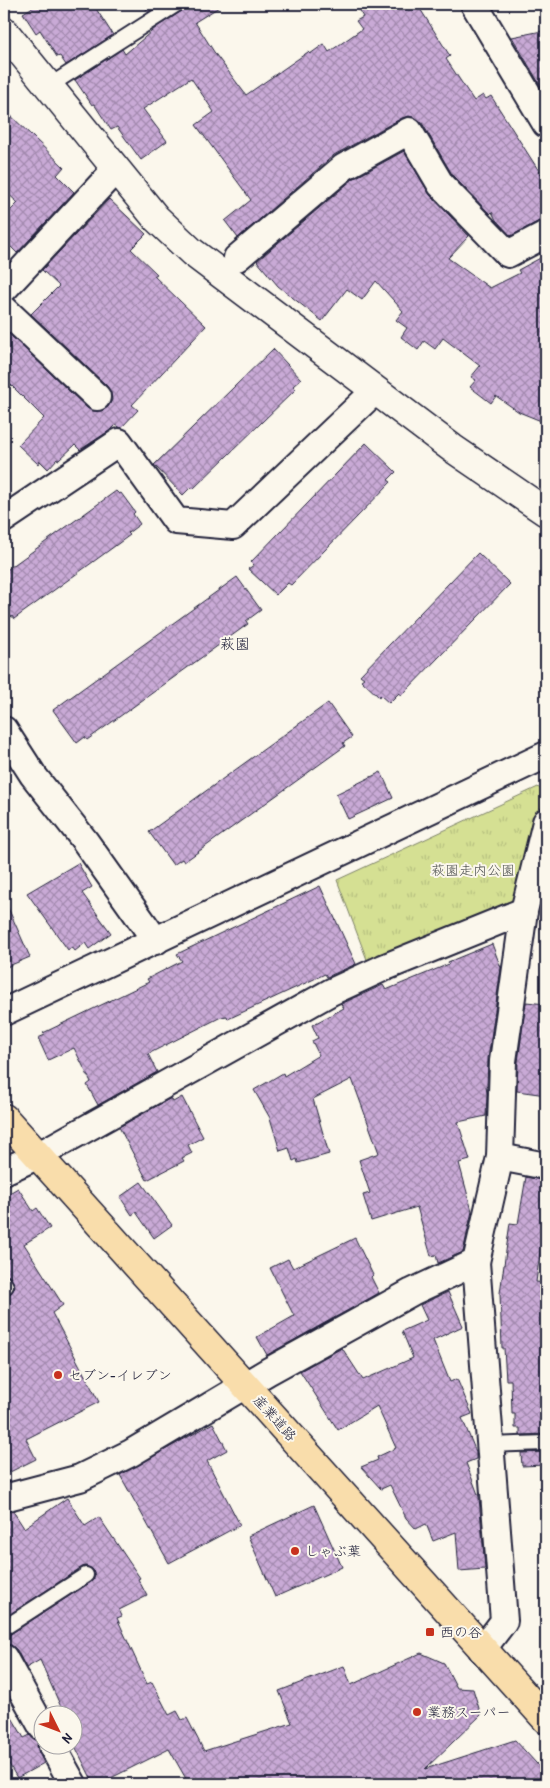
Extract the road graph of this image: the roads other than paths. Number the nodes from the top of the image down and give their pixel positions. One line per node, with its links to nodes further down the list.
1 (177, 4): 4 (lane)
2 (474, 4): 5 (street)
3 (4, 31): 4 (street)
4 (49, 86): 6 (street)
5 (546, 124)
6 (116, 169): 9 (street); 11 (street)
7 (546, 234): 8 (street)
8 (237, 258)
9 (4, 289)
10 (4, 309): 12 (street)
11 (375, 391): 13 (street); 14 (street)
12 (97, 397)
13 (546, 512)
14 (4, 519)
15 (4, 730): 19 (street)
16 (546, 755): 19 (street)
17 (546, 822): 18 (street)
18 (524, 911): 22 (street); 23 (street)
19 (156, 941): 20 (street)
20 (4, 1012)
21 (4, 1118): 22 (main road, 産業道路)
22 (37, 1156): 25 (street); 27 (main road, 産業道路)
23 (500, 1157): 24 (street); 26 (street)
24 (546, 1166)
25 (4, 1171)
26 (476, 1262): 27 (street); 29 (street)
27 (245, 1384): 30 (street); 33 (main road, 産業道路)
28 (546, 1442): 29 (lane)
29 (490, 1445): 33 (street)
30 (4, 1498)
31 (86, 1575): 32 (lane)
32 (4, 1628)
33 (482, 1650): 36 (main road, 産業道路)
34 (4, 1658): 35 (street)
35 (32, 1709)
36 (546, 1719)
37 (58, 1756): 38 (street)
38 (73, 1784)

